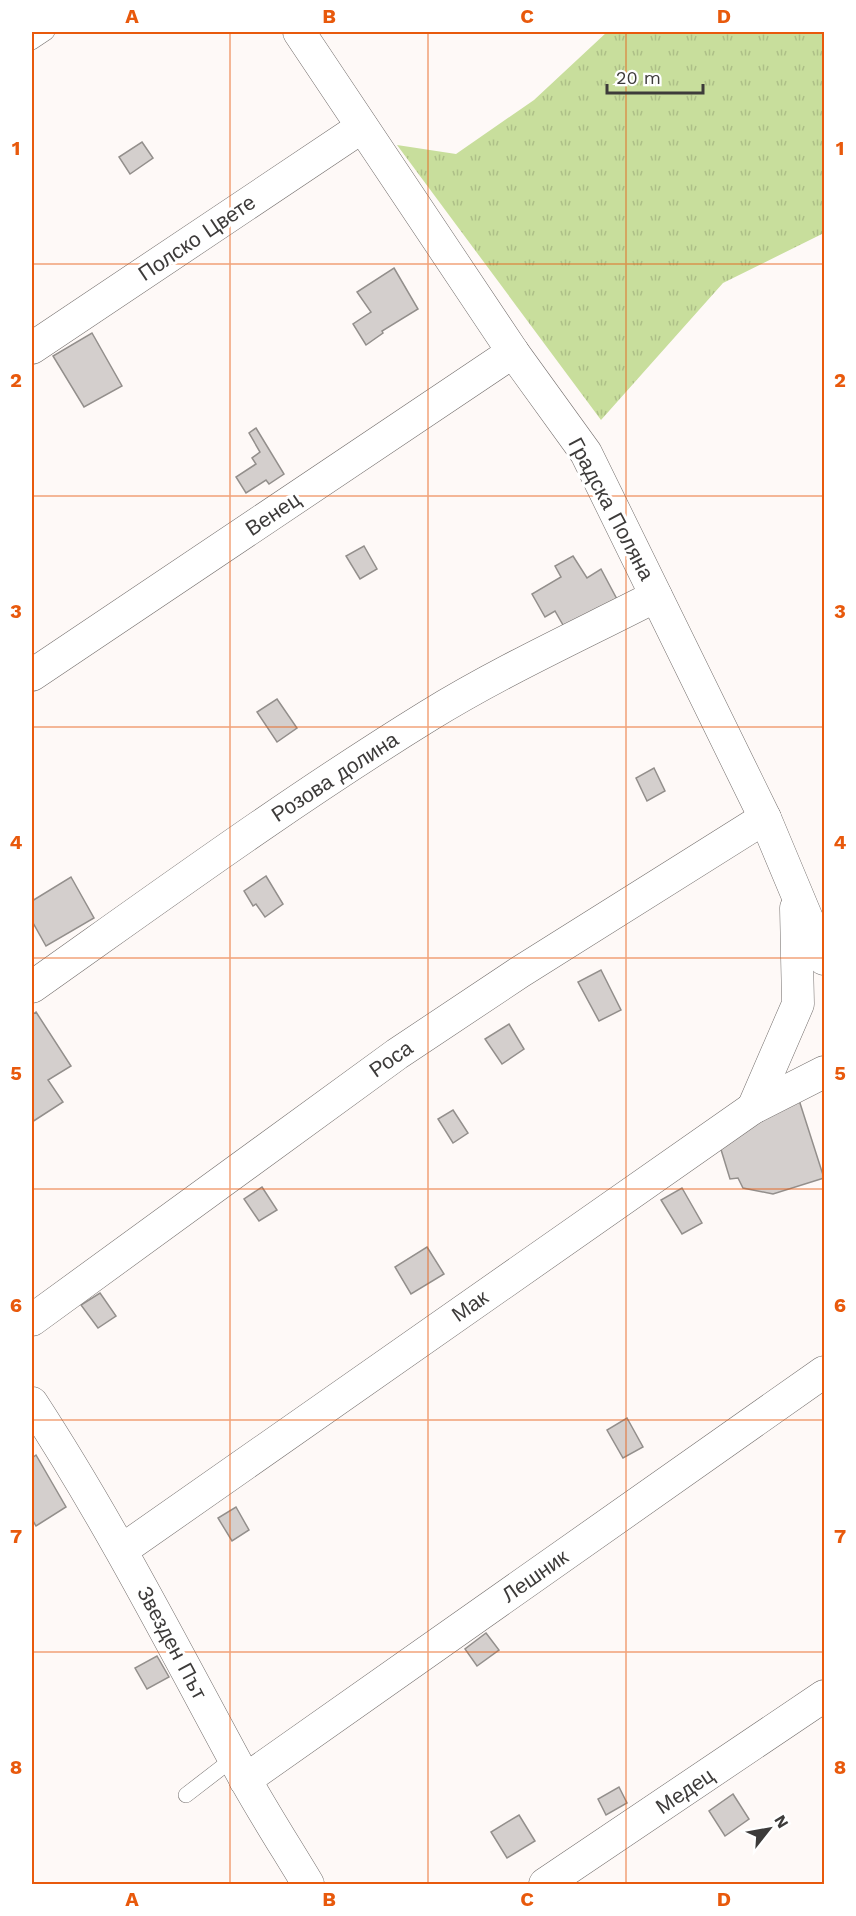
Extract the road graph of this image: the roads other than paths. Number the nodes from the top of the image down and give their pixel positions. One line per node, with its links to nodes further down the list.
1 (47, 32): 3 (lane)
2 (298, 32): 4 (street, Градска Поляна)
3 (32, 42)
4 (362, 127): 5 (street, Полско Цвете); 6 (street, Градска Поляна)
5 (32, 348)
6 (513, 352): 7 (street, Градска Поляна); 8 (street, Венец)
7 (656, 596): 9 (street, Градска Поляна); 12 (street, Розова долина)
8 (32, 675)
9 (765, 818): 10 (street, Градска Поляна); 15 (street, Роса)
10 (796, 888): 11 (street, Градска Поляна); 14 (street)
11 (825, 959)
12 (32, 987)
13 (825, 1072): 14 (street, Мак)
14 (753, 1108): 18 (street, Мак)
15 (32, 1320)
16 (825, 1372): 20 (street, Лешник)
17 (32, 1403): 18 (street, Звезден Път)
18 (122, 1550): 20 (street, Звезден Път)
19 (825, 1696): 23 (street, Медец)
20 (240, 1769): 21 (lane); 22 (street, Звезден Път)
21 (186, 1795)
22 (308, 1884)
23 (545, 1884)

